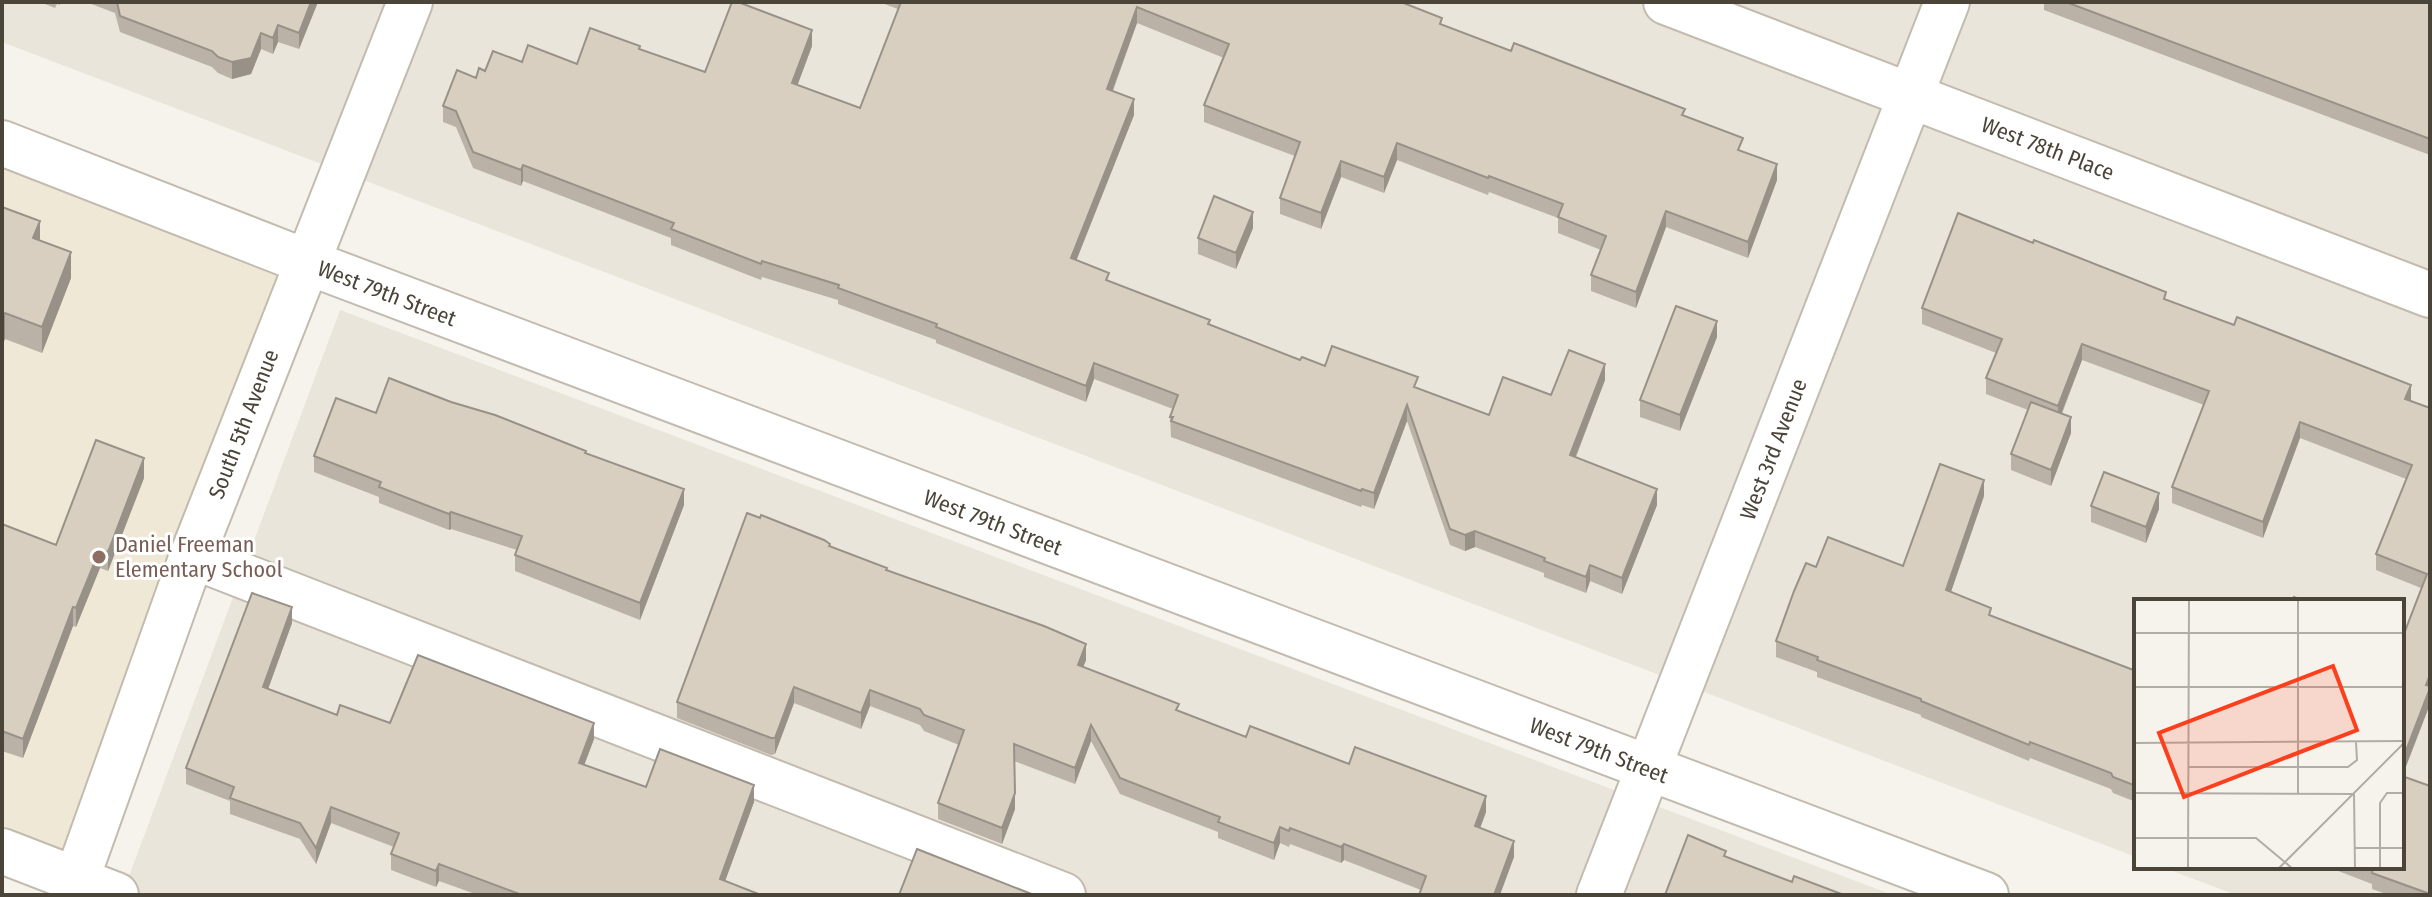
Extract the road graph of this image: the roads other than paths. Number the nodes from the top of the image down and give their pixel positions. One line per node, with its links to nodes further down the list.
1 (410, 2): 6 (street, South 5th Avenue)
2 (1666, 2): 4 (street, West 78th Place)
3 (1947, 2): 4 (street, West 3rd Avenue)
4 (1911, 96): 7 (street, West 78th Place); 9 (street, West 3rd Avenue)
5 (2, 143): 6 (street, West 79th Street)
6 (307, 262): 8 (street, South 5th Avenue); 9 (street, West 79th Street)
7 (2430, 295)
8 (192, 556): 11 (street, South 5th Avenue); 12 (street)
9 (1648, 769): 13 (street, West 3rd Avenue); 14 (street, West 79th Street)
10 (2, 851): 11 (street)
11 (88, 890)
12 (1063, 895)
13 (1599, 895)
14 (1986, 895)

